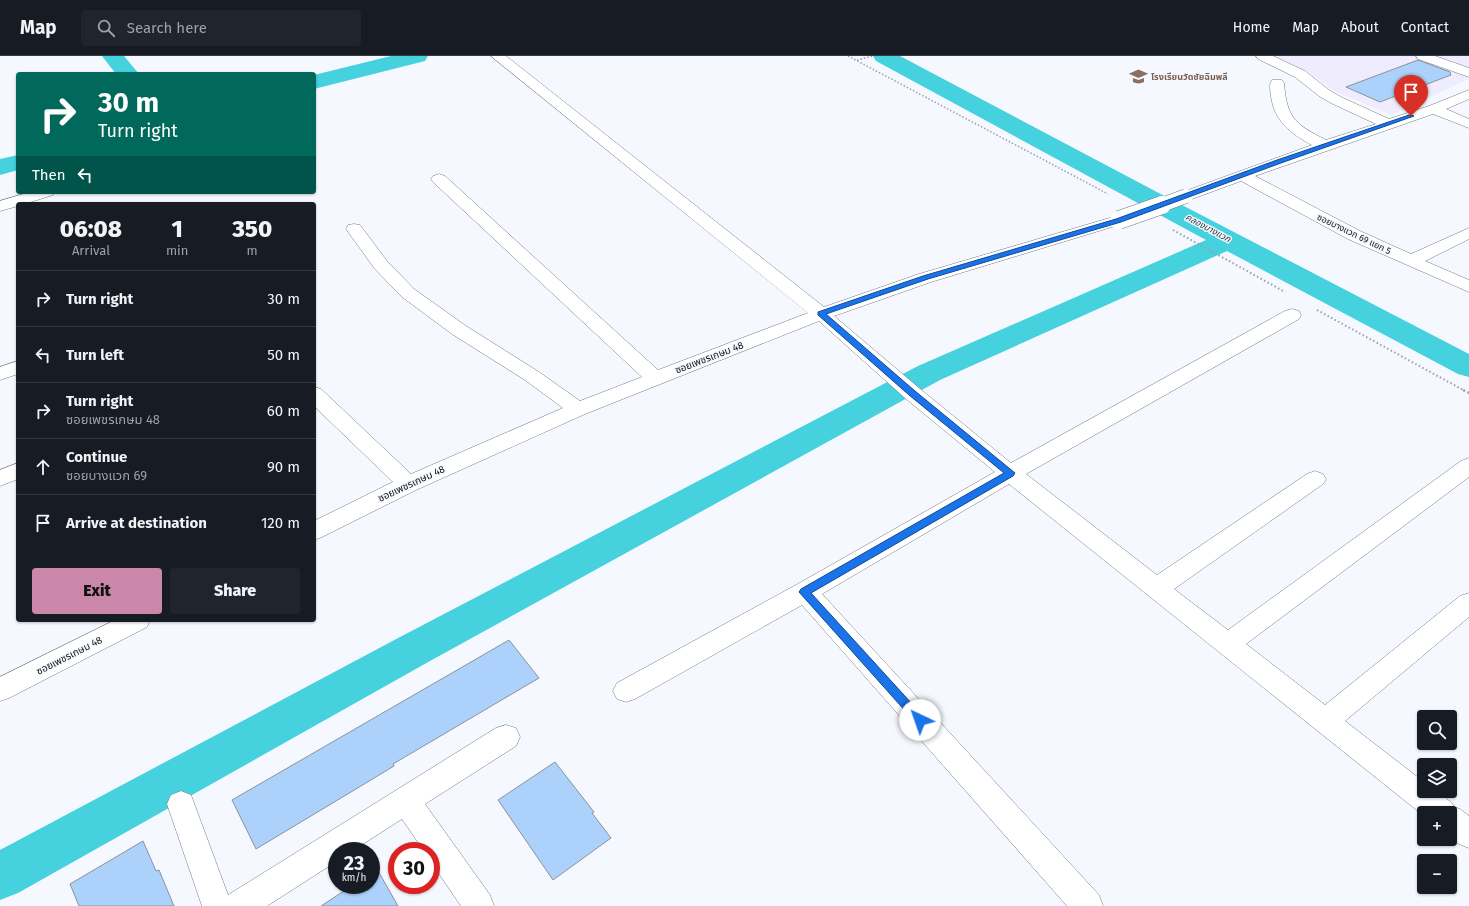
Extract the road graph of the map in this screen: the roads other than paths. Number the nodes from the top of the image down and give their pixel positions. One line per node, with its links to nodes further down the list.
1 (498, 56): 20 (street)
2 (1263, 56): 8 (street)
3 (1423, 56): 4 (street)
4 (1469, 73)
5 (1277, 83): 10 (street)
6 (1469, 94): 7 (street, ซอยเพชรเกษม 48)
7 (1434, 109): 8 (street, ซอยเพชรเกษม 48); 9 (street)
8 (1388, 124): 10 (street, ซอยเพชรเกษม 48)
9 (1469, 124)
10 (1325, 146): 11 (street, ซอยเพชรเกษม 48)
11 (1242, 175): 17 (street, ซอยบางแวก 69 แยก 5); 20 (street, ซอยเพชรเกษม 48, bridge)
12 (440, 179): 23 (street)
13 (40, 194): 14 (street)
14 (0, 206)
15 (354, 229): 25 (street)
16 (1469, 233): 17 (street)
17 (1411, 261): 18 (street, ซอยบางแวก 69 แยก 5)
18 (1469, 287)
19 (1292, 305): 28 (street)
20 (821, 314): 23 (street, ซอยเพชรเกษม 48); 28 (street)
21 (16, 368): 22 (street)
22 (0, 374)
23 (655, 378): 25 (street, ซอยเพชรเกษม 48)
24 (316, 396): 31 (street)
25 (578, 409): 31 (street, ซอยเพชรเกษม 48)
26 (1469, 466): 37 (street)
27 (16, 472): 29 (street)
28 (1010, 473): 33 (street); 34 (street)
29 (0, 478)
30 (1315, 479): 33 (street)
31 (408, 484): 32 (street, ซอยเพชรเกษม 48)
32 (316, 530)
33 (1157, 588): 37 (street)
34 (804, 592): 39 (street); 50 (street)
35 (1469, 603): 40 (street)
36 (134, 622): 38 (street, ซอยเพชรเกษม 48)
37 (1228, 644): 40 (street)
38 (0, 690)
39 (626, 691)
40 (1325, 721): 44 (street)
41 (506, 737): 42 (street)
42 (406, 800): 48 (street); 49 (street)
43 (181, 804): 47 (street)
44 (1433, 806)
45 (1457, 825): 46 (street)
46 (1469, 834)
47 (217, 906)
48 (239, 906)
49 (479, 906)
50 (1088, 906)

